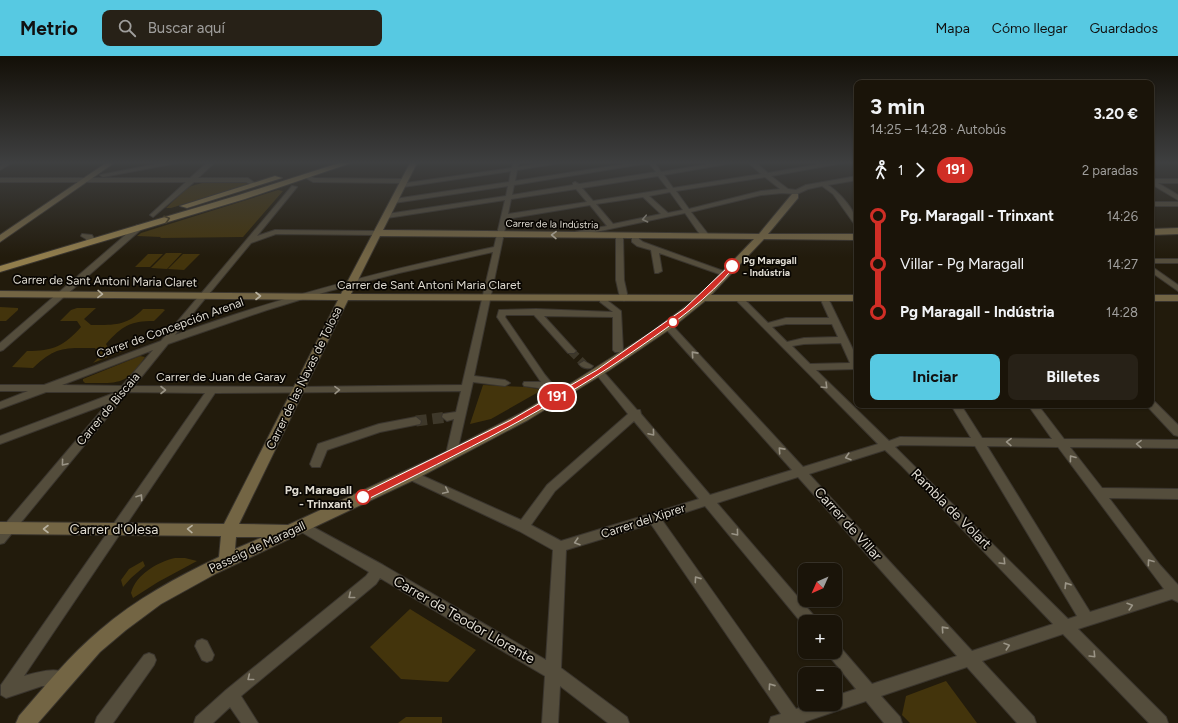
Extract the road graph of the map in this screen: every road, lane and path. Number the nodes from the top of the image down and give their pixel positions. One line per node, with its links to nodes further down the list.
1 (67, 194): 39 (main road)
2 (177, 194): 22 (street)
3 (221, 194): 22 (main road)
4 (250, 194): 28 (main road, one-way to 4)
5 (288, 194): 41 (street, Carrer de Biscaia)
6 (397, 194): 17 (main road, Carrer de las Navas de Tolosa)
7 (433, 194): 17 (street)
8 (529, 194): 16 (street)
9 (583, 194): 18 (street)
10 (650, 194): 15 (street)
11 (674, 194): 21 (street)
12 (756, 194): 21 (street)
13 (796, 194): 37 (main road, Passeig de Maragall)
14 (836, 194): 26 (street)
15 (645, 195): 18 (street); 23 (street)
16 (509, 197): 24 (street); 25 (street)
17 (394, 200): 24 (main road, Carrer de las Navas de Tolosa)
18 (591, 203): 25 (street); 27 (street)
19 (1154, 204): 20 (street)
20 (1178, 204)
21 (687, 211): 23 (street); 33 (street)
22 (153, 215): 28 (main road); 40 (main road)
23 (666, 215): 27 (street, one-way to 27)
24 (386, 216): 31 (main road, Carrer de las Navas de Tolosa)
25 (504, 217): 32 (street)
26 (854, 220)
27 (611, 226): 34 (street)
28 (140, 227): 40 (main road); 54 (street)
29 (1178, 231): 30 (main road)
30 (1154, 232)
31 (378, 233): 32 (main road, Carrer de la Indústria); 41 (street, Carrer de la Indústria); 51 (main road, Carrer de las Navas de Tolosa)
32 (500, 234): 34 (main road, Carrer de la Indústria, one-way to 32); 43 (street)
33 (704, 234)
34 (571, 235): 35 (main road, Carrer de la Indústria)
35 (619, 235): 36 (main road, Carrer de la Indústria); 60 (street)
36 (635, 235): 37 (main road, Carrer de la Indústria); 42 (street)
37 (760, 236): 38 (main road, Carrer de la Indústria); 50 (main road, Passeig de Maragall)
38 (854, 237)
39 (0, 239)
40 (87, 239): 46 (main road); 47 (main road)
41 (248, 241): 55 (street, Carrer de Biscaia)
42 (654, 249): 49 (street); 50 (street)
43 (497, 250): 51 (street, Carrer de Concepción Arenal); 58 (street)
44 (1154, 261): 45 (street)
45 (1178, 261)
46 (0, 262)
47 (0, 269)
48 (1154, 270): 52 (street)
49 (658, 271)
50 (725, 273): 66 (main road, Passeig de Maragall)
51 (352, 281): 56 (street, Carrer de Concepción Arenal); 57 (main road, Carrer de las Navas de Tolosa)
52 (1178, 289)
53 (0, 294): 54 (main road, Carrer de Sant Antoni Maria Claret)
54 (62, 294): 55 (main road, Carrer de Sant Antoni Maria Claret, one-way to 55); 75 (street)
55 (203, 295): 56 (main road, Carrer de Sant Antoni Maria Claret, one-way to 56); 73 (street, Carrer de Biscaia)
56 (300, 296): 57 (main road, Carrer de Sant Antoni Maria Claret); 73 (street, Carrer de Concepción Arenal)
57 (344, 298): 58 (main road, Carrer de Sant Antoni Maria Claret); 89 (main road, Carrer de las Navas de Tolosa)
58 (485, 298): 59 (main road, Carrer de Sant Antoni Maria Claret); 82 (street)
59 (604, 298): 60 (main road, Carrer de Sant Antoni Maria Claret); 68 (street)
60 (624, 298): 66 (main road, Carrer de Sant Antoni Maria Claret)
61 (739, 298): 62 (main road, Carrer de Sant Antoni Maria Claret); 66 (main road, Carrer de Sant Antoni Maria Claret); 71 (street, Rambla de Volart)
62 (824, 298): 63 (main road, Carrer de Sant Antoni Maria Claret); 69 (street)
63 (854, 298)
64 (1154, 298): 65 (main road)
65 (1178, 298)
66 (701, 299): 70 (main road, Passeig de Maragall)
67 (536, 312): 68 (street); 77 (street); 85 (street)
68 (617, 315): 76 (street)
69 (834, 321): 71 (street); 72 (street)
70 (668, 326): 81 (main road, Passeig de Maragall); 108 (street, Carrer de Villar, one-way to 70)
71 (766, 326): 74 (street, Rambla de Volart)
72 (844, 340): 74 (street); 78 (street)
73 (165, 341): 87 (street, Carrer de Concepción Arenal); 90 (street, Carrer de Biscaia)
74 (784, 345): 80 (street, Rambla de Volart)
75 (0, 348)
76 (618, 350)
77 (571, 351)
78 (854, 362)
79 (854, 366): 80 (street)
80 (806, 367): 105 (street, Rambla de Volart, one-way to 105)
81 (600, 372): 91 (main road, Passeig de Maragall); 96 (street)
82 (467, 383): 83 (street, Carrer de Juan de Garay); 89 (street, Carrer de Juan de Garay, one-way to 82); 97 (street)
83 (505, 383)
84 (528, 384): 85 (street)
85 (549, 386): 91 (street)
86 (0, 388): 87 (street, Carrer de Juan de Garay)
87 (44, 389): 90 (street, Carrer de Juan de Garay); 92 (street, Carrer de Concepción Arenal)
88 (212, 390): 89 (street, Carrer de Juan de Garay); 90 (street, Carrer de Juan de Garay, one-way to 88); 116 (street, one-way to 88)
89 (298, 390): 117 (main road, Carrer de las Navas de Tolosa)
90 (122, 393): 101 (street); 118 (street, Carrer de Biscaia, one-way to 118)
91 (558, 397): 106 (main road, Passeig de Maragall)
92 (0, 406)
93 (1154, 407): 100 (street)
94 (958, 408): 102 (street)
95 (1035, 408): 103 (street)
96 (636, 413): 112 (street, one-way to 112); 114 (street)
97 (460, 415): 98 (street); 106 (street)
98 (447, 417)
99 (416, 421): 107 (street)
100 (1178, 432)
101 (0, 440)
102 (978, 442): 103 (street, Carrer del Xiprer, one-way to 102); 105 (street, Carrer del Xiprer); 124 (street, one-way to 102)
103 (1061, 443): 104 (street, Carrer del Xiprer, one-way to 103); 110 (street, one-way to 103)
104 (1178, 444)
105 (886, 445): 108 (street, Carrer del Xiprer, one-way to 108); 125 (street, Rambla de Volart, one-way to 125)
106 (452, 454): 109 (main road, Passeig de Maragall)
107 (316, 464)
108 (800, 471): 112 (street, Carrer del Xiprer); 126 (street, Carrer de Villar, one-way to 108)
109 (410, 475): 114 (street, one-way to 114); 115 (main road, Passeig de Maragall)
110 (1100, 493): 111 (street); 122 (street, one-way to 110)
111 (1178, 494)
112 (708, 500): 113 (street, Carrer del Xiprer); 123 (street, one-way to 123)
113 (654, 518): 119 (street, Carrer del Xiprer, one-way to 119); 136 (street, one-way to 113)
114 (523, 527): 119 (street)
115 (296, 528): 117 (main road, Carrer d'Olesa); 120 (main road, Passeig de Maragall); 121 (street, Carrer de Teodor Llorente)
116 (117, 529): 117 (main road, Carrer d'Olesa, one-way to 116); 118 (main road, Carrer d'Olesa, one-way to 118); 131 (street)
117 (229, 530): 120 (main road)
118 (3, 532)
119 (560, 547): 129 (street)
120 (227, 560): 130 (main road, Passeig de Maragall)
121 (378, 569): 129 (street, Carrer de Teodor Llorente); 133 (street, one-way to 133)
122 (1177, 593): 124 (street, one-way to 122)
123 (804, 615)
124 (1087, 619): 125 (street)
125 (1066, 626): 126 (street, one-way to 125); 146 (street, Rambla de Volart, one-way to 146)
126 (970, 658): 132 (street); 145 (street, Carrer de Villar)
127 (841, 659): 132 (street)
128 (149, 660): 138 (street)
129 (553, 672): 141 (street); 142 (street, Carrer de Teodor Llorente)
130 (63, 678): 131 (street); 137 (main road, Passeig de Maragall)
131 (3, 691)
132 (869, 692): 134 (street); 144 (street)
133 (230, 695): 139 (street); 140 (street)
134 (842, 701)
135 (817, 711): 136 (street)
136 (795, 720): 143 (street)
137 (26, 723)
138 (104, 723)
139 (202, 723)
140 (250, 723)
141 (550, 723)
142 (620, 723)
143 (777, 723)
144 (894, 723)
145 (1028, 723)
146 (1160, 723)

